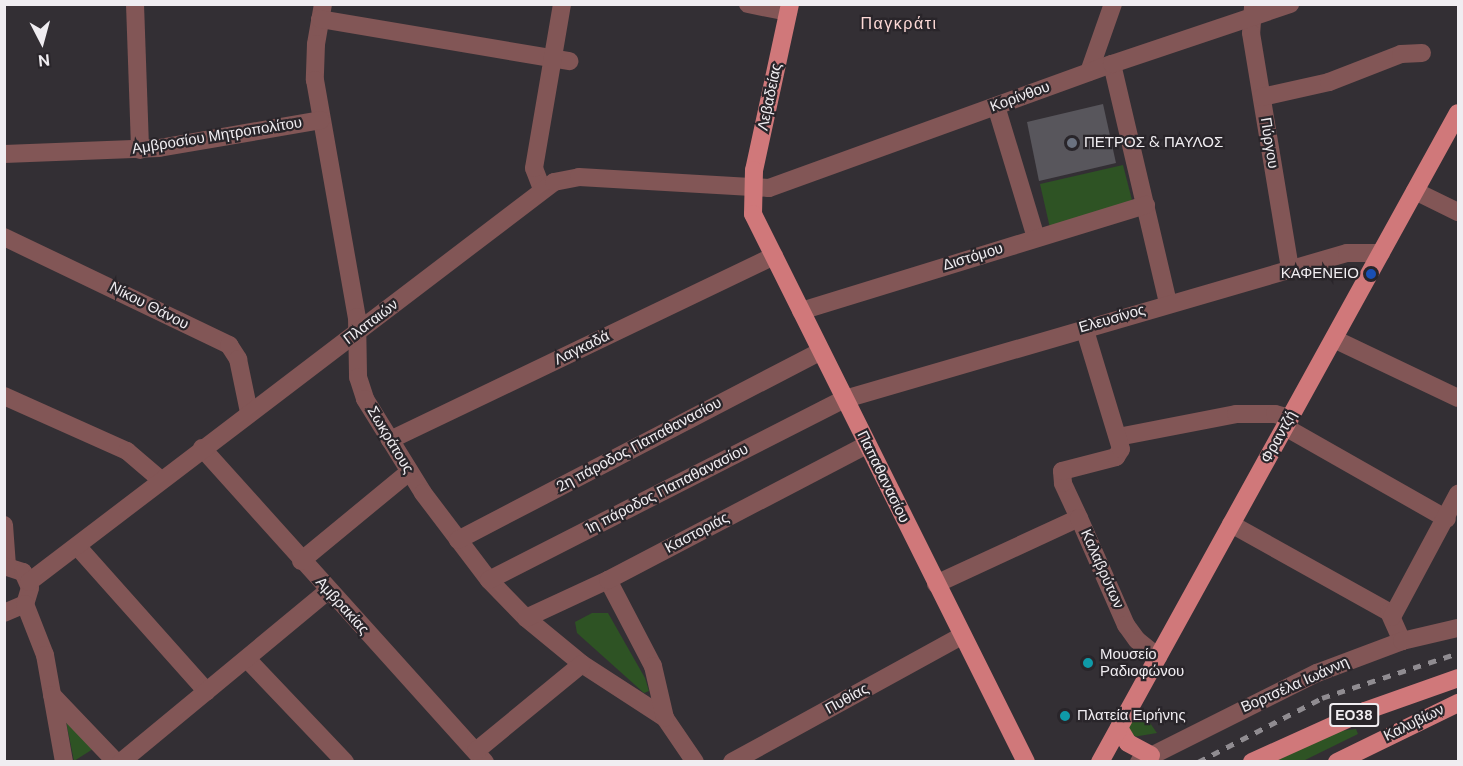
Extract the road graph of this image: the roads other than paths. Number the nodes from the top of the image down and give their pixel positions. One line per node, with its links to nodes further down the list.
1 (135, 4): 17 (street)
2 (562, 4): 10 (street)
3 (748, 4): 6 (street)
4 (1113, 4): 12 (street)
5 (1290, 4): 7 (street, Κορίνθου)
6 (789, 8): 20 (main road, Λεβαδείας)
7 (1252, 11): 11 (street, Κορίνθου); 13 (street, Πύργου)
8 (321, 12): 10 (street); 16 (street, Σωκράτους)
9 (1422, 53): 13 (street)
10 (561, 59): 19 (street)
11 (1112, 64): 12 (street, Κορίνθου); 22 (street)
12 (1089, 72): 14 (street, Κορίνθου)
13 (1262, 97): 28 (street, Πύργου)
14 (996, 106): 20 (street, Κορίνθου); 25 (street)
15 (1458, 114): 21 (main road, Φραντζή)
16 (321, 120): 17 (street, Αμβροσίου Μητροπολίτου); 32 (street, Σωκράτους)
17 (140, 150): 18 (street, Αμβροσίου Μητροπολίτου)
18 (4, 154)
19 (542, 189): 20 (street, Πλαταιών); 32 (street, Πλαταιών)
20 (751, 189): 27 (main road, Παπαθανασίου)
21 (1415, 191): 23 (street); 26 (main road, Φραντζή)
22 (1146, 205): 25 (street, Διστόμου); 29 (street)
23 (1458, 212)
24 (4, 237): 38 (street, Νίκου Θάνου)
25 (1036, 238): 30 (street, Διστόμου)
26 (1381, 253): 28 (street, Ελευσίνος); 33 (main road, Φραντζή)
27 (774, 256): 30 (main road, Παπαθανασίου); 41 (street, Λαγκαδά)
28 (1290, 268): 29 (street, Ελευσίνος)
29 (1168, 303): 31 (street, Ελευσίνος)
30 (801, 311): 34 (main road, Παπαθανασίου)
31 (1084, 327): 37 (street, Ελευσίνος); 40 (street)
32 (358, 332): 38 (street, Πλαταιών); 41 (street, Σωκράτους)
33 (1334, 339): 36 (street); 39 (main road, Φραντζή)
34 (820, 351): 37 (main road, Παπαθανασίου); 51 (street, 2η πάροδος Παπαθανασίου)
35 (4, 396): 45 (street)
36 (1458, 398)
37 (845, 399): 42 (main road, Παπαθανασίου); 55 (street, 1η πάροδος Παπαθανασίου)
38 (249, 412): 43 (street, Πλαταιών)
39 (1287, 423): 40 (street); 48 (street); 49 (main road, Φραντζή)
40 (1118, 437): 47 (street)
41 (390, 440): 44 (street, Σωκράτους)
42 (866, 445): 56 (street, Καστοριάς); 58 (main road, Παπαθανασίου)
43 (202, 448): 45 (street, Πλαταιών); 53 (street, Αμβρακίας)
44 (409, 472): 51 (street, Σωκράτους); 53 (street)
45 (161, 480): 52 (street, Πλαταιών)
46 (1458, 494): 48 (street)
47 (1079, 518): 58 (street, Καλαβρύτων); 67 (street, Καλαβρύτων)
48 (1447, 519): 62 (street)
49 (1231, 524): 62 (street); 67 (main road, Φραντζή)
50 (4, 525): 54 (street)
51 (458, 540): 55 (street, Σωκράτους)
52 (77, 546): 57 (street, Πλαταιών); 71 (street)
53 (301, 561): 59 (street, Αμβρακίας)
54 (6, 566): 57 (street)
55 (489, 580): 63 (street, Σωκράτους)
56 (608, 580): 63 (street, Καστοριάς); 74 (street)
57 (29, 582): 60 (street)
58 (936, 584): 65 (main road, Παπαθανασίου)
59 (328, 591): 68 (street); 76 (street, Αμβρακίας)
60 (25, 604): 61 (street); 72 (street)
61 (4, 613)
62 (1392, 617): 66 (street)
63 (526, 618): 69 (street, Σωκράτους)
64 (1458, 628): 66 (street, Βορτσέλα Ιωάννη)
65 (961, 636): 83 (street, Πυθίας); 84 (main road, Παπαθανασίου)
66 (1402, 641): 78 (street, Βορτσέλα Ιωάννη)
67 (1158, 657): 75 (main road, Φραντζή)
68 (247, 659): 71 (street); 82 (street)
69 (582, 664): 74 (street, Σωκράτους); 76 (street)
70 (1458, 678): 86 (main road, Καλυβίων / ΕΟ38)
71 (207, 692): 81 (street)
72 (52, 695): 79 (street); 80 (street)
73 (1458, 703): 87 (main road, Καλυβίων / ΕΟ38)
74 (665, 718): 77 (street, Σωκράτους)
75 (1119, 728): 78 (main road); 85 (main road, Φραντζή)
76 (480, 757)
77 (686, 758)
78 (1145, 758)
79 (64, 762)
80 (116, 762)
81 (121, 762)
82 (345, 762)
83 (732, 762)
84 (1026, 762)
85 (1100, 762)
86 (1252, 762)
87 (1338, 762)

